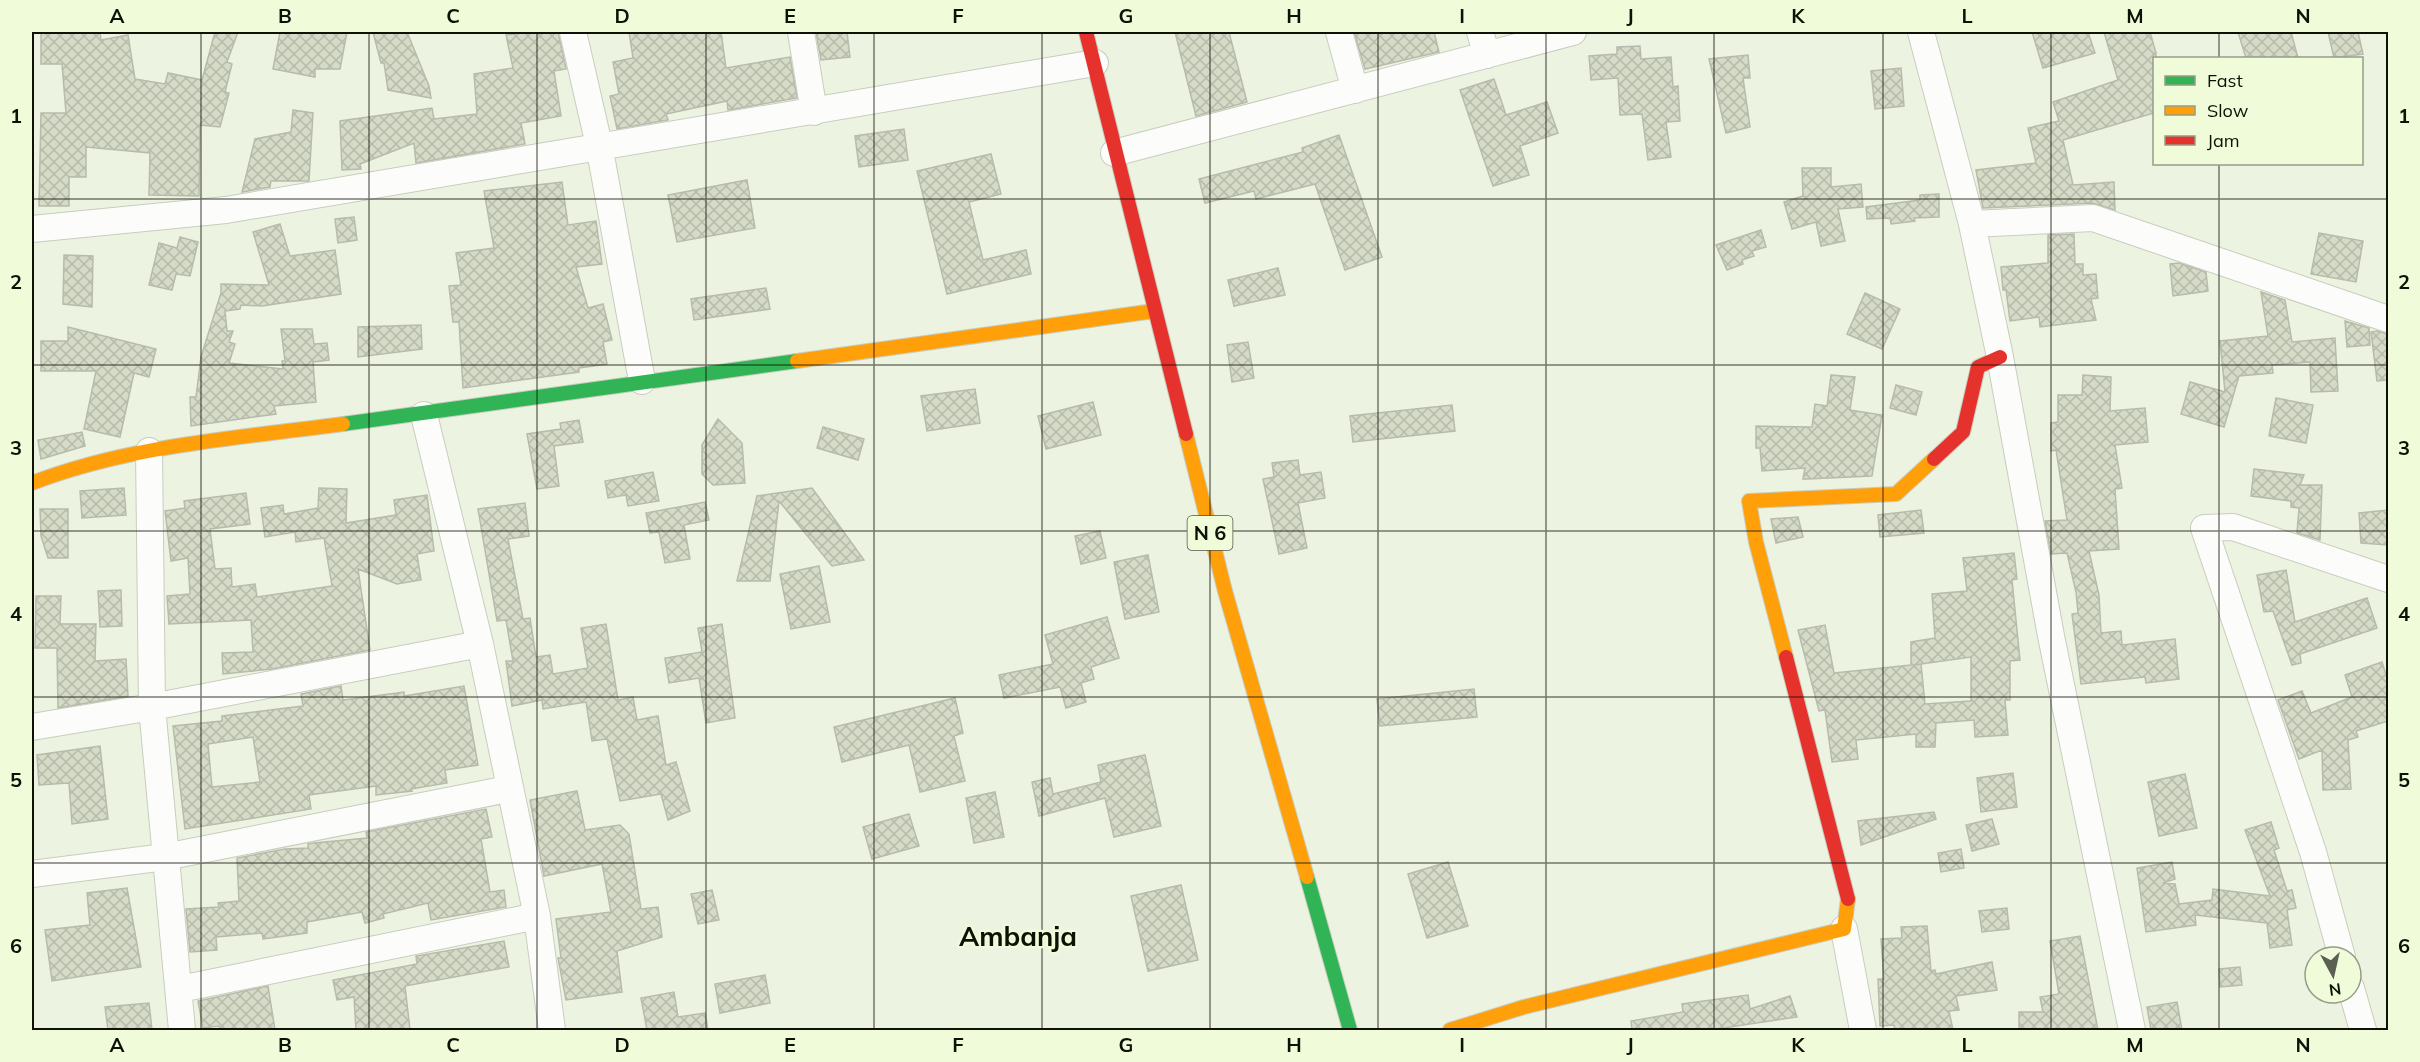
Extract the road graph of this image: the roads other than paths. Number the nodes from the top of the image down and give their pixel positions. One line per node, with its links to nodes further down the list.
1 (573, 32): 11 (street)
2 (801, 32): 10 (street)
3 (1086, 32): 8 (street, N 6)
4 (1339, 32): 9 (street)
5 (1573, 32): 7 (street)
6 (1921, 32): 13 (street)
7 (1483, 43): 9 (street)
8 (1095, 63): 10 (street); 12 (street, N 6)
9 (1355, 90): 12 (street)
10 (814, 112): 11 (street)
11 (599, 145): 14 (street); 18 (street)
12 (1114, 153): 15 (street, N 6)
13 (1972, 224): 16 (street); 17 (street)
14 (32, 229)
15 (1154, 311): 18 (street); 36 (street, N 6)
16 (2388, 319)
17 (2000, 357): 30 (street); 39 (street)
18 (642, 381): 19 (street)
19 (424, 415): 20 (street); 23 (street)
20 (149, 451): 21 (street); 24 (street)
21 (32, 483)
22 (2388, 579): 31 (street)
23 (480, 644): 24 (street); 26 (street)
24 (152, 707): 25 (street); 27 (street)
25 (32, 727)
26 (508, 789): 27 (street); 29 (street)
27 (165, 857): 28 (street); 32 (street)
28 (32, 874)
29 (537, 916): 32 (street); 35 (street)
30 (1844, 929): 37 (street); 38 (street)
31 (2339, 945)
32 (180, 989): 34 (street)
33 (2356, 1005): 40 (street)
34 (183, 1030)
35 (552, 1030)
36 (1350, 1030)
37 (1450, 1030)
38 (1863, 1030)
39 (2132, 1030)
40 (2363, 1030)

